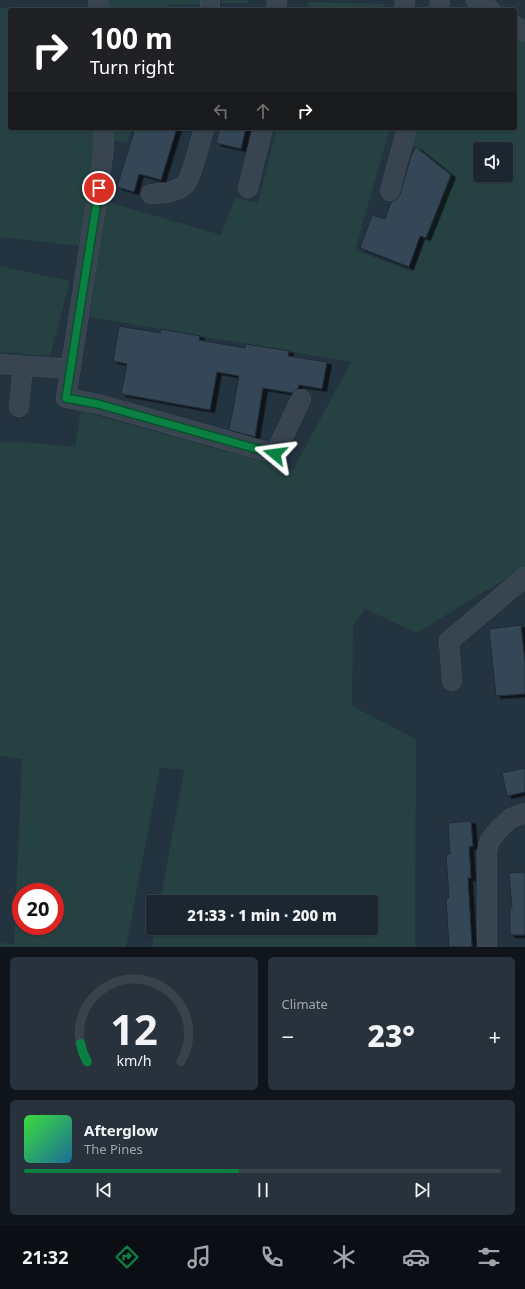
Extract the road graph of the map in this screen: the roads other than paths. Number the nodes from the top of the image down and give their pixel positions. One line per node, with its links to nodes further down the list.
1 (476, 0): 2 (street)
2 (488, 8)
3 (103, 130): 12 (street)
4 (203, 130): 9 (street)
5 (262, 130): 7 (street)
6 (407, 130): 8 (street)
7 (248, 188)
8 (390, 191)
9 (151, 194)
10 (0, 364): 11 (street)
11 (23, 366): 12 (street); 14 (street)
12 (71, 369): 13 (street)
13 (301, 399)
14 (18, 407)
15 (525, 578): 16 (street)
16 (452, 681)
17 (525, 813): 18 (street)
18 (487, 947)

